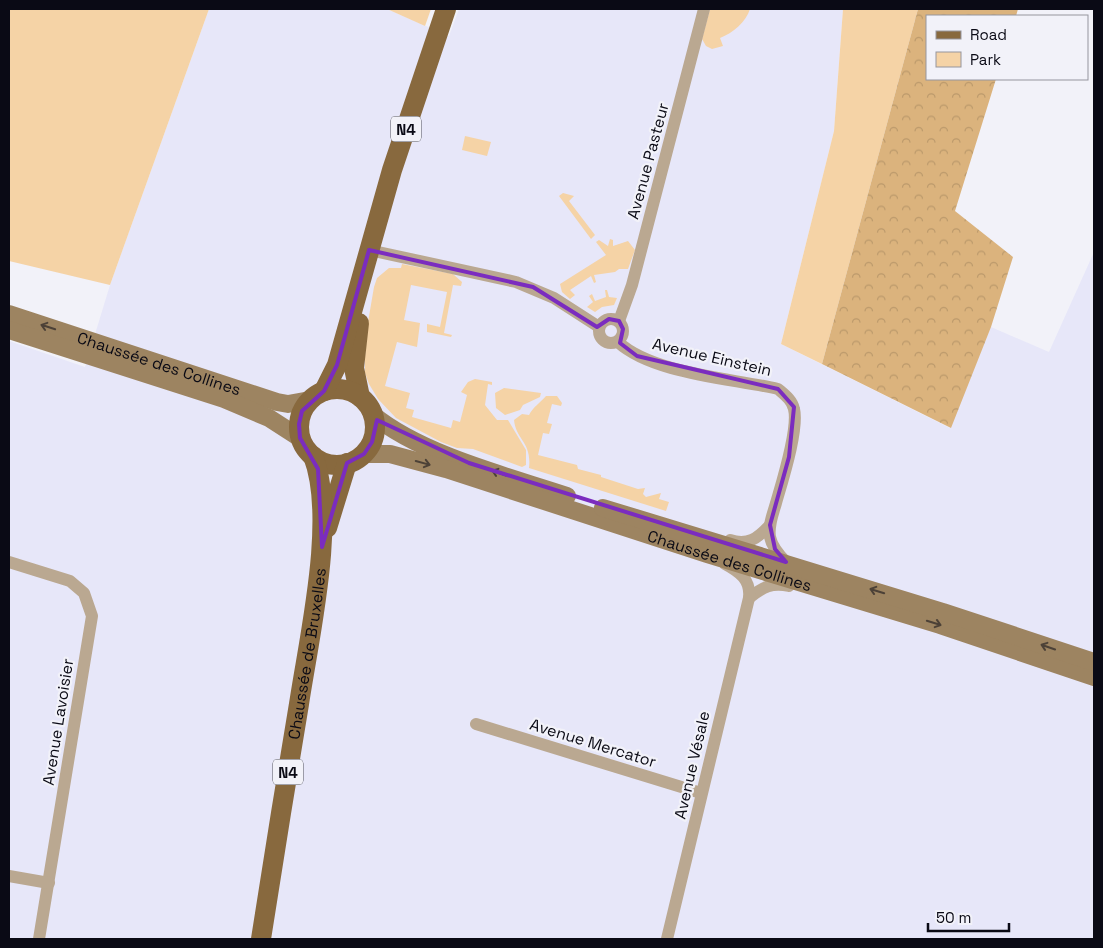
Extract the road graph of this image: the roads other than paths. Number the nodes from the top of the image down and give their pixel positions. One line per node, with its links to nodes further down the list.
1 (446, 9): 3 (main road, N4)
2 (704, 9): 5 (street, Avenue Pasteur)
3 (369, 250): 6 (street, Avenue Einstein); 9 (main road, N4); 10 (main road, N4)
4 (9, 314): 9 (main road, Chaussée des Collines, one-way to 4)
5 (619, 321): 6 (street); 8 (street)
6 (599, 327): 8 (street, Avenue Einstein)
7 (9, 330): 12 (main road, Chaussée des Collines)
8 (618, 342): 16 (street, Avenue Einstein)
9 (317, 395): 10 (main road); 12 (main road, N4)
10 (360, 397): 11 (main road, N4)
11 (373, 415): 14 (main road, Chaussée de Bruxelles / N4); 15 (main road, Chaussée des Collines, one-way to 11)
12 (300, 438): 13 (main road, Chaussée de Bruxelles / N4)
13 (313, 456): 14 (main road); 17 (main road, Chaussée de Bruxelles / N4)
14 (356, 458): 17 (main road, Chaussée de Bruxelles / N4); 18 (main road, Chaussée des Collines, one-way to 18)
15 (602, 508): 16 (street); 20 (main road, Chaussée des Collines)
16 (770, 524): 20 (street, Avenue Einstein)
17 (322, 547): 30 (main road, Chaussée de Bruxelles / N4)
18 (707, 554): 21 (street, Avenue Vésale); 22 (main road, Chaussée des Collines)
19 (9, 562): 28 (street, Avenue Lavoisier)
20 (786, 562): 23 (main road, Chaussée des Collines, one-way to 20)
21 (749, 598): 22 (street); 26 (street, Avenue Vésale)
22 (905, 614): 24 (main road, Chaussée des Collines, one-way to 24)
23 (1094, 662)
24 (1094, 677)
25 (476, 724): 26 (street, Avenue Mercator)
26 (701, 793): 31 (street, Avenue Vésale)
27 (9, 876): 28 (street)
28 (49, 883): 29 (street, Avenue Lavoisier)
29 (39, 939)
30 (261, 939)
31 (667, 939)

